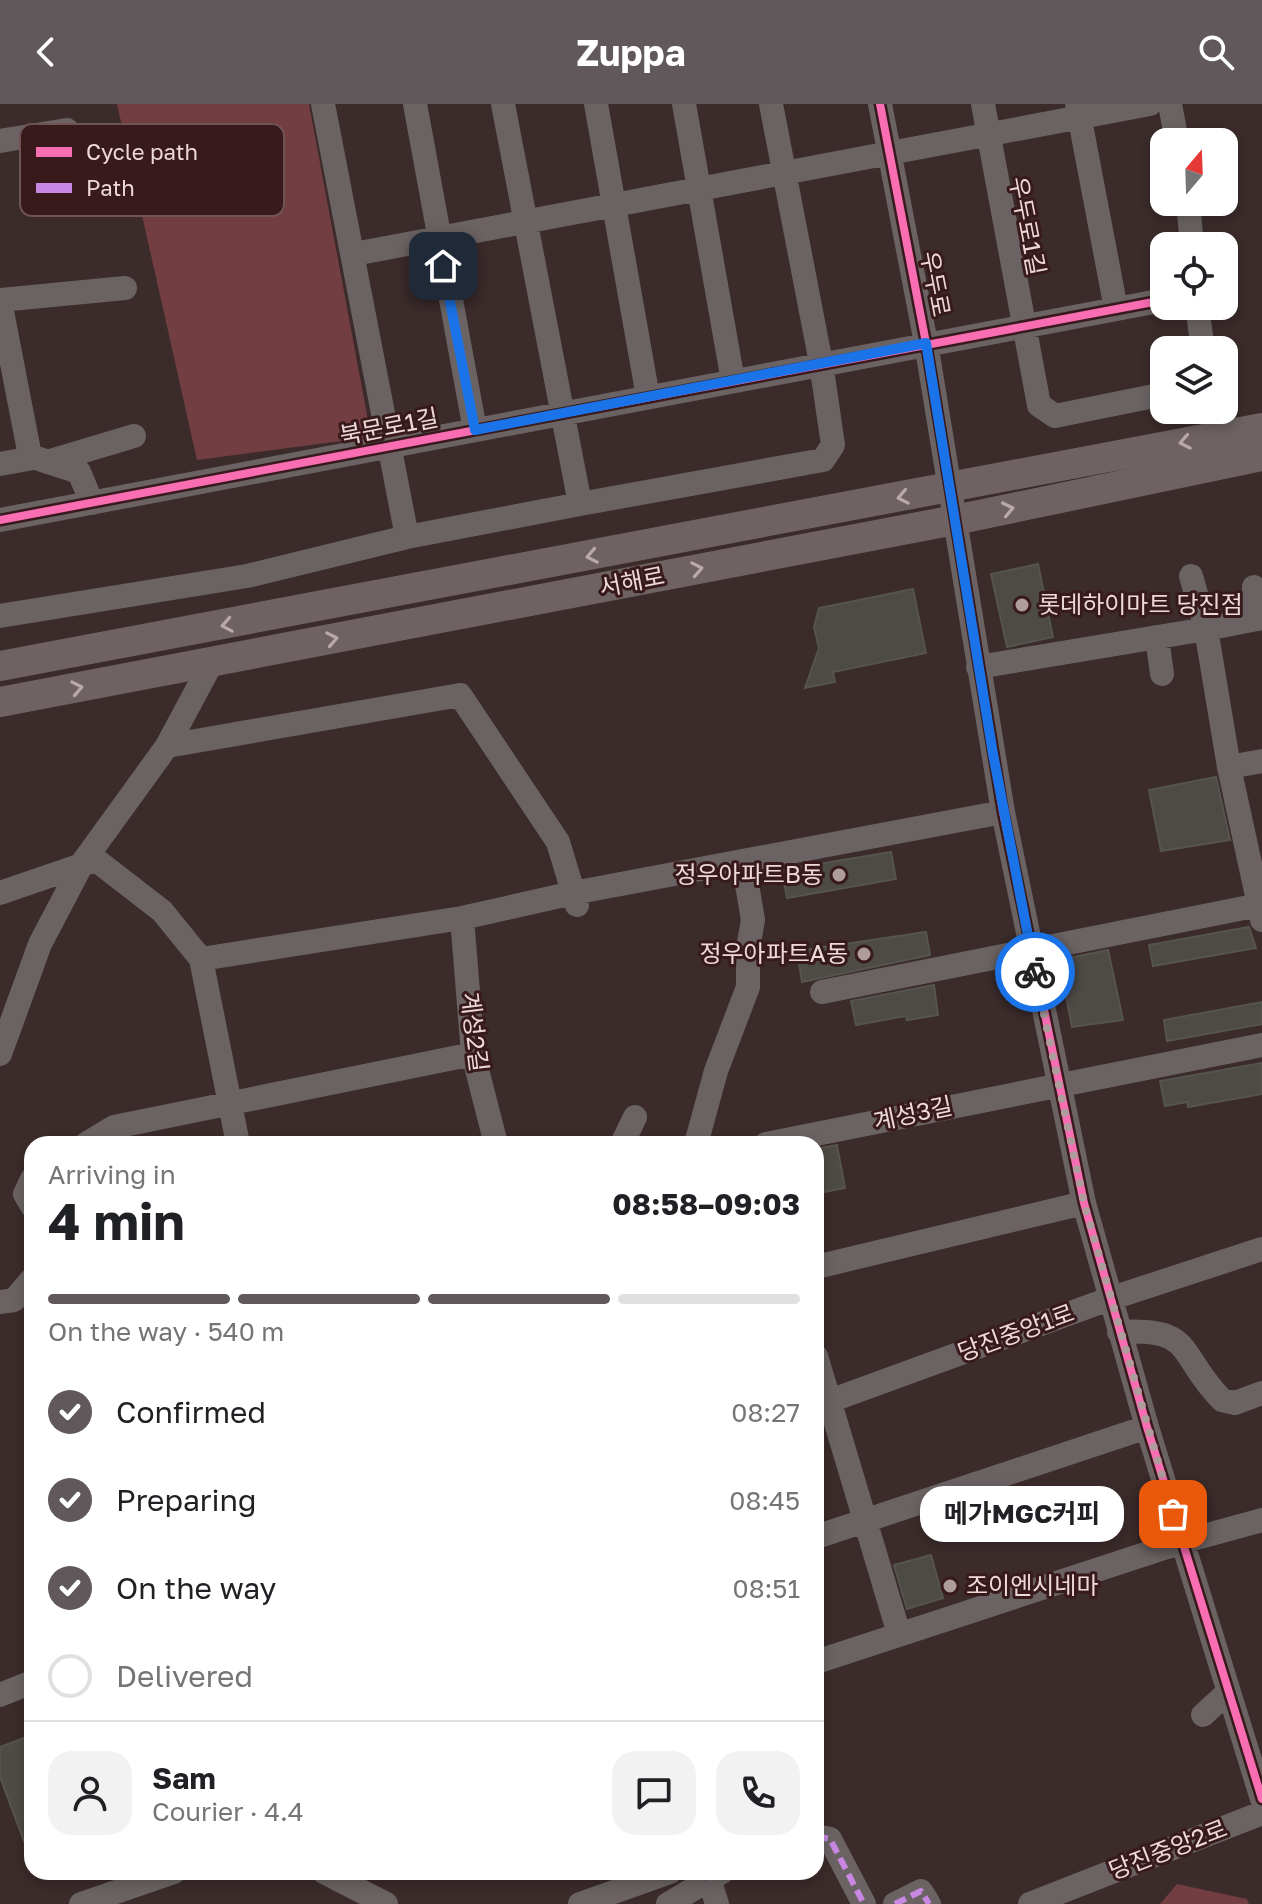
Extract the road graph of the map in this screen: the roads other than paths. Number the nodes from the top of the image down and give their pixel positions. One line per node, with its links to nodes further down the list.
1 (323, 104): 22 (street, 북문로1길)
2 (415, 104): 21 (street, 북문로1길)
3 (503, 104): 20 (street)
4 (596, 104): 19 (street)
5 (684, 104): 18 (street)
6 (771, 104): 17 (street)
7 (880, 104): 16 (street, 우두로)
8 (983, 104): 13 (street, 우두로1길)
9 (1150, 104): 11 (street)
10 (1170, 104): 12 (street)
11 (1078, 111): 13 (street); 26 (street)
12 (1174, 128)
13 (989, 134): 16 (street); 27 (street, 우두로1길)
14 (20, 138): 15 (street)
15 (0, 141)
16 (889, 152): 17 (street); 28 (street, 우두로)
17 (784, 173): 18 (street); 29 (street)
18 (700, 189): 19 (street); 30 (street)
19 (615, 205): 20 (street); 31 (street)
20 (527, 221): 21 (street); 33 (street)
21 (438, 238): 22 (street); 35 (street, 북문로1길)
22 (354, 254): 37 (street, 북문로1길)
23 (125, 288): 24 (street)
24 (0, 301): 39 (street)
25 (1150, 303): 26 (street)
26 (1116, 309): 27 (street)
27 (1025, 325): 28 (street); 32 (street, 우두로1길)
28 (926, 343): 29 (street, 북문로1길); 41 (street, 우두로)
29 (821, 364): 30 (street, 북문로1길); 43 (street)
30 (733, 381): 31 (street, 북문로1길)
31 (648, 397): 33 (street, 북문로1길)
32 (1150, 397)
33 (560, 413): 35 (street, 북문로1길); 43 (street)
34 (1262, 428): 41 (main road, 서해로, one-way to 41)
35 (475, 430): 37 (street, 북문로1길)
36 (134, 436): 39 (street)
37 (390, 448): 42 (street, 북문로1길); 46 (street, 북문로1길)
38 (1262, 456): 45 (main road, 서해로, one-way to 38)
39 (40, 460): 40 (street); 42 (street)
40 (0, 464)
41 (949, 488): 45 (street, 우두로); 54 (main road, 서해로, one-way to 54)
42 (92, 503): 44 (street, 북문로1길)
43 (580, 504): 46 (street)
44 (0, 520)
45 (955, 520): 53 (main road, 서해로, one-way to 45); 55 (street)
46 (407, 537): 49 (street)
47 (1191, 576): 51 (street)
48 (1249, 589): 50 (street)
49 (0, 616)
50 (1256, 619): 51 (street)
51 (1206, 629): 52 (street); 60 (street)
52 (1157, 637): 55 (street); 56 (street)
53 (212, 662): 57 (main road, 서해로, one-way to 53); 58 (street)
54 (0, 666)
55 (978, 667): 61 (street)
56 (1162, 674)
57 (0, 702)
58 (167, 746): 63 (street); 65 (street)
59 (1262, 761): 60 (street)
60 (1229, 767): 66 (street)
61 (1003, 812): 62 (street); 68 (street)
62 (743, 861): 65 (street); 81 (street)
63 (83, 862): 64 (street); 69 (street); 72 (street)
64 (0, 893)
65 (575, 899): 67 (street)
66 (1261, 910): 68 (street)
67 (462, 918): 69 (street); 73 (street, 계성2길)
68 (1030, 951): 70 (street); 74 (street)
69 (201, 959): 75 (street)
70 (822, 992)
71 (1262, 1045): 74 (street, 계성3길)
72 (0, 1054)
73 (473, 1054): 75 (street); 79 (street, 계성2길)
74 (1060, 1083): 82 (street, 계성3길); 83 (street)
75 (231, 1103): 77 (street); 78 (street)
76 (635, 1117): 80 (street)
77 (99, 1136)
78 (237, 1136)
79 (494, 1136)
80 (626, 1136)
81 (698, 1136)
82 (805, 1136)
83 (1084, 1203): 85 (street); 87 (street)
84 (1262, 1249): 87 (street, 당진중앙1로)
85 (824, 1265)
86 (24, 1288): 88 (street)
87 (1109, 1299): 89 (street); 91 (street, 당진중앙1로)
88 (0, 1302)
89 (1119, 1332): 90 (street); 93 (street)
90 (1262, 1393)
91 (824, 1403)
92 (824, 1406): 95 (street)
93 (1147, 1427): 95 (street); 97 (street)
94 (1262, 1520): 97 (street)
95 (865, 1522): 96 (street); 98 (street)
96 (824, 1535)
97 (1182, 1542): 98 (street); 101 (street)
98 (899, 1634): 99 (street)
99 (824, 1659)
100 (24, 1685): 102 (street)
101 (1227, 1693): 103 (street); 104 (street)
102 (0, 1695)
103 (1203, 1715)
104 (1262, 1799)
105 (1262, 1813): 120 (street, 당진중앙2로)
106 (824, 1838): 117 (street)
107 (148, 1880): 112 (street)
108 (340, 1880): 113 (street)
109 (648, 1880): 114 (street)
110 (704, 1880): 115 (street)
111 (714, 1880): 116 (street)
112 (81, 1904)
113 (386, 1904)
114 (580, 1904)
115 (668, 1904)
116 (717, 1904)
117 (864, 1904)
118 (895, 1904): 119 (street)
119 (929, 1904)
120 (1030, 1904)

